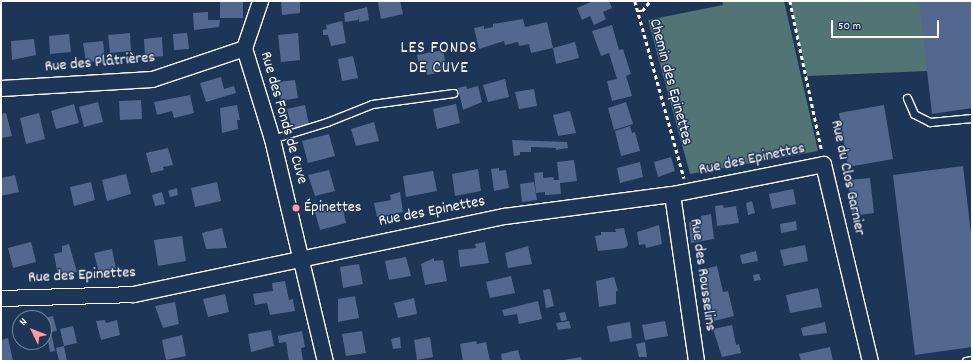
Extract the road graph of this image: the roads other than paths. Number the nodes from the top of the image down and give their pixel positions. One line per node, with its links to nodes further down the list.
1 (260, 1): 2 (street)
2 (244, 48): 3 (street, Rue des Plâtrières); 7 (street, Rue des Fonds de Cuve)
3 (1, 88)
4 (452, 93): 7 (lane)
5 (907, 98): 6 (lane)
6 (972, 118)
7 (272, 138): 10 (street, Rue des Fonds de Cuve)
8 (824, 164): 9 (street, Rue des Epinettes); 15 (street, Rue du Clos Garnier)
9 (672, 194): 10 (street, Rue des Epinettes); 14 (street, Rue des Rousselins)
10 (301, 257): 11 (street, Rue des Epinettes); 13 (street, Rue des Fonds de Cuve)
11 (1, 298)
12 (972, 360): 16 (lane)
13 (325, 361)
14 (696, 361)
15 (870, 361)
16 (966, 361)

